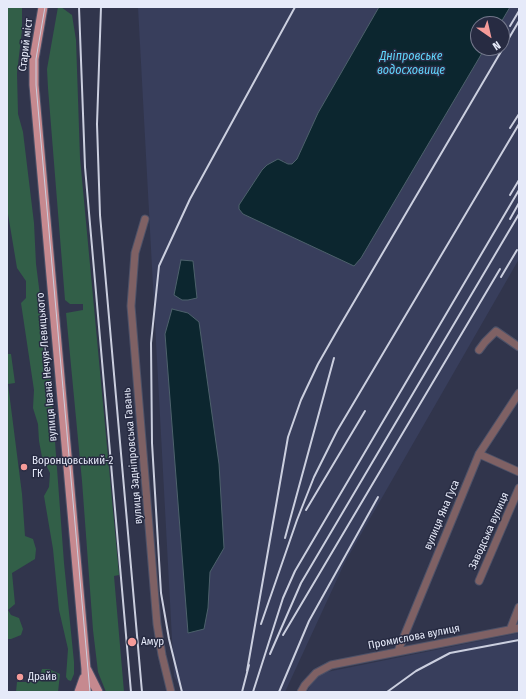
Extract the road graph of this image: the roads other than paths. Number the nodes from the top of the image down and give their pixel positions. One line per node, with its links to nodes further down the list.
1 (43, 7): 2 (main road, Старий міст)
2 (36, 110): 15 (main road, вулиця Івана Нечуя-Левицького)
3 (145, 219): 19 (street, вулиця Задніпровська Гавань)
4 (519, 347): 5 (street)
5 (479, 350)
6 (519, 393): 7 (street, вулиця Яна Гуса)
7 (480, 454): 8 (street); 14 (street, вулиця Яна Гуса)
8 (519, 472)
9 (519, 488): 10 (street, Заводська вулиця)
10 (478, 581)
11 (519, 607): 13 (street)
12 (519, 628): 13 (street, Промислова вулиця)
13 (510, 630): 14 (street, Промислова вулиця)
14 (398, 651): 20 (street, Промислова вулиця)
15 (86, 669): 16 (main road, вулиця Івана Нечуя-Левицького); 17 (main road); 18 (main road, вулиця Івана Нечуя-Левицького)
16 (98, 691)
17 (79, 692)
18 (86, 692)
19 (171, 692)
20 (301, 692)

